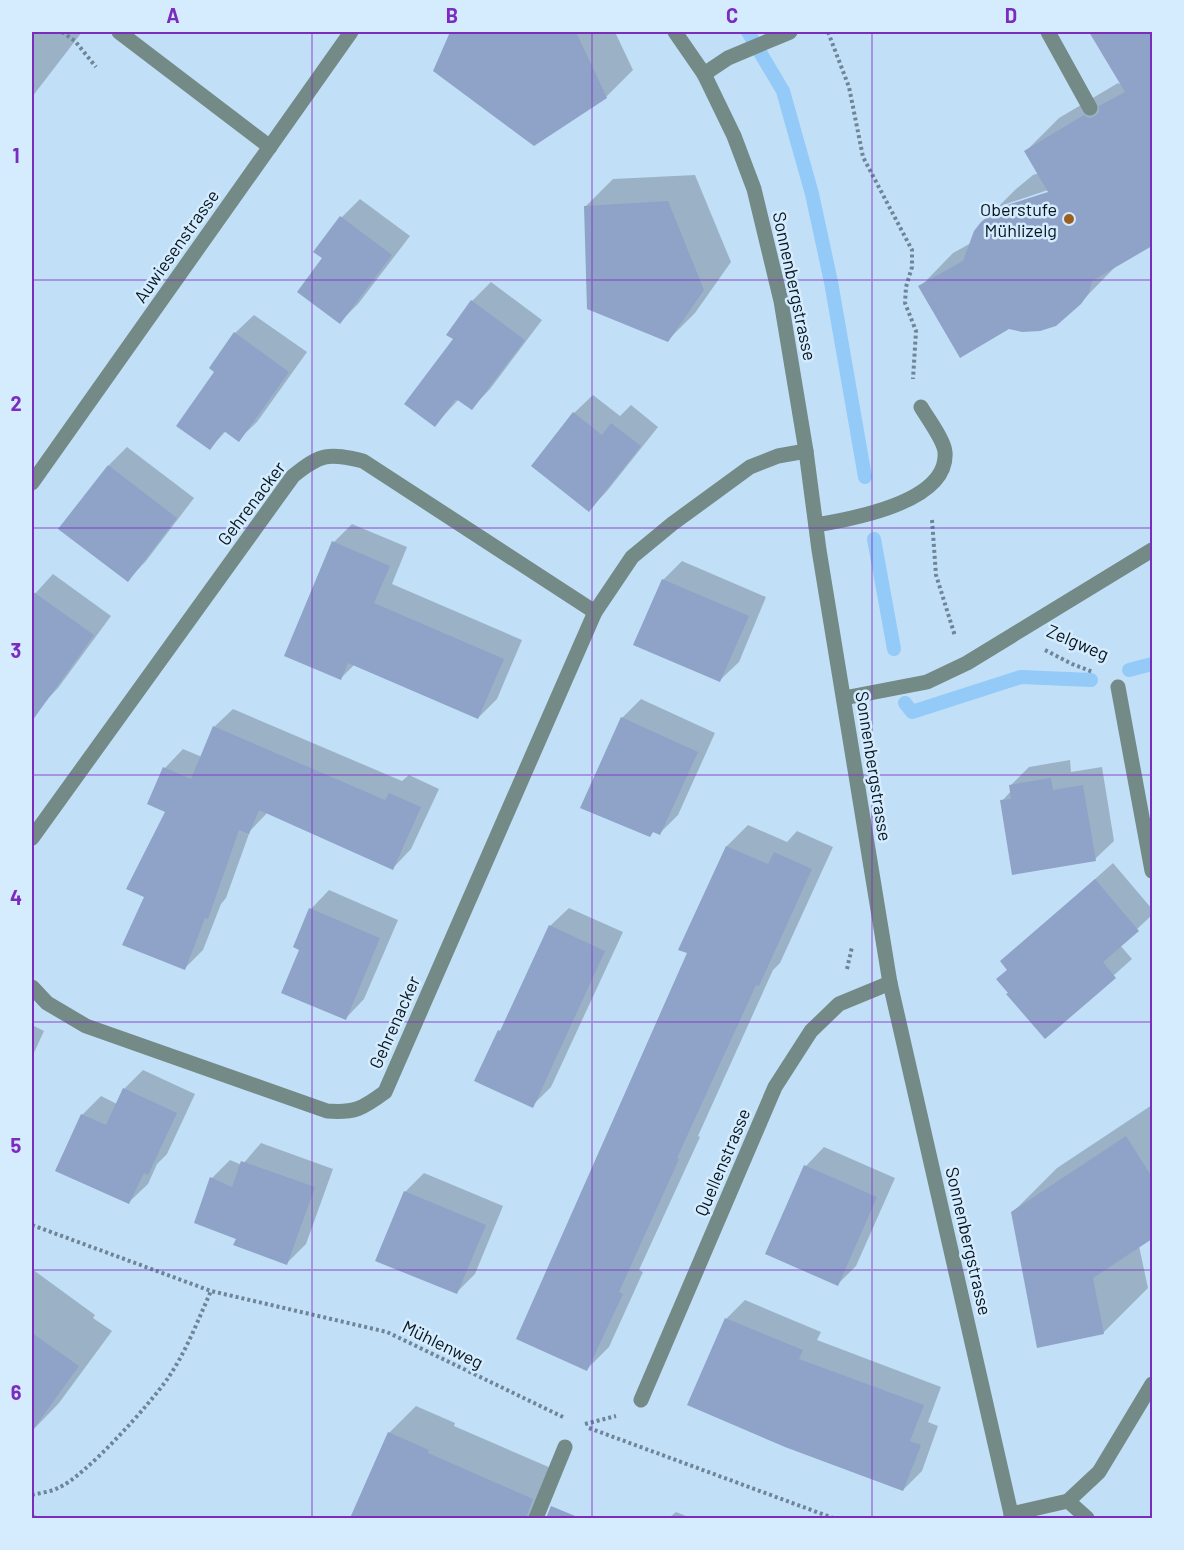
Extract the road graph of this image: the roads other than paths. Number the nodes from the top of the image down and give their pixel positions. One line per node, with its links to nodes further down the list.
1 (119, 32): 8 (street)
2 (351, 32): 8 (street, Auwiesenstrasse)
3 (675, 32): 6 (street, Sonnenbergstrasse)
4 (1048, 32): 7 (street)
5 (785, 33): 6 (street)
6 (704, 74): 10 (street, Sonnenbergstrasse)
7 (1090, 108)
8 (270, 147): 11 (street, Auwiesenstrasse)
9 (921, 407): 12 (street)
10 (806, 451): 12 (street, Sonnenbergstrasse); 14 (street, Gehrenacker)
11 (32, 483)
12 (816, 525): 16 (street, Sonnenbergstrasse)
13 (1152, 550): 16 (street)
14 (595, 612): 17 (street, Gehrenacker); 20 (street, Gehrenacker)
15 (1118, 687): 18 (street, Zelgweg)
16 (844, 698): 19 (street, Sonnenbergstrasse)
17 (32, 838)
18 (1152, 871)
19 (890, 983): 22 (street, Quellenstrasse); 25 (street, Sonnenbergstrasse)
20 (32, 987)
21 (1152, 1384): 24 (street)
22 (641, 1400)
23 (565, 1447): 26 (street)
24 (1068, 1501): 25 (street); 27 (street)
25 (1012, 1516)
26 (536, 1518)
27 (1087, 1518)

